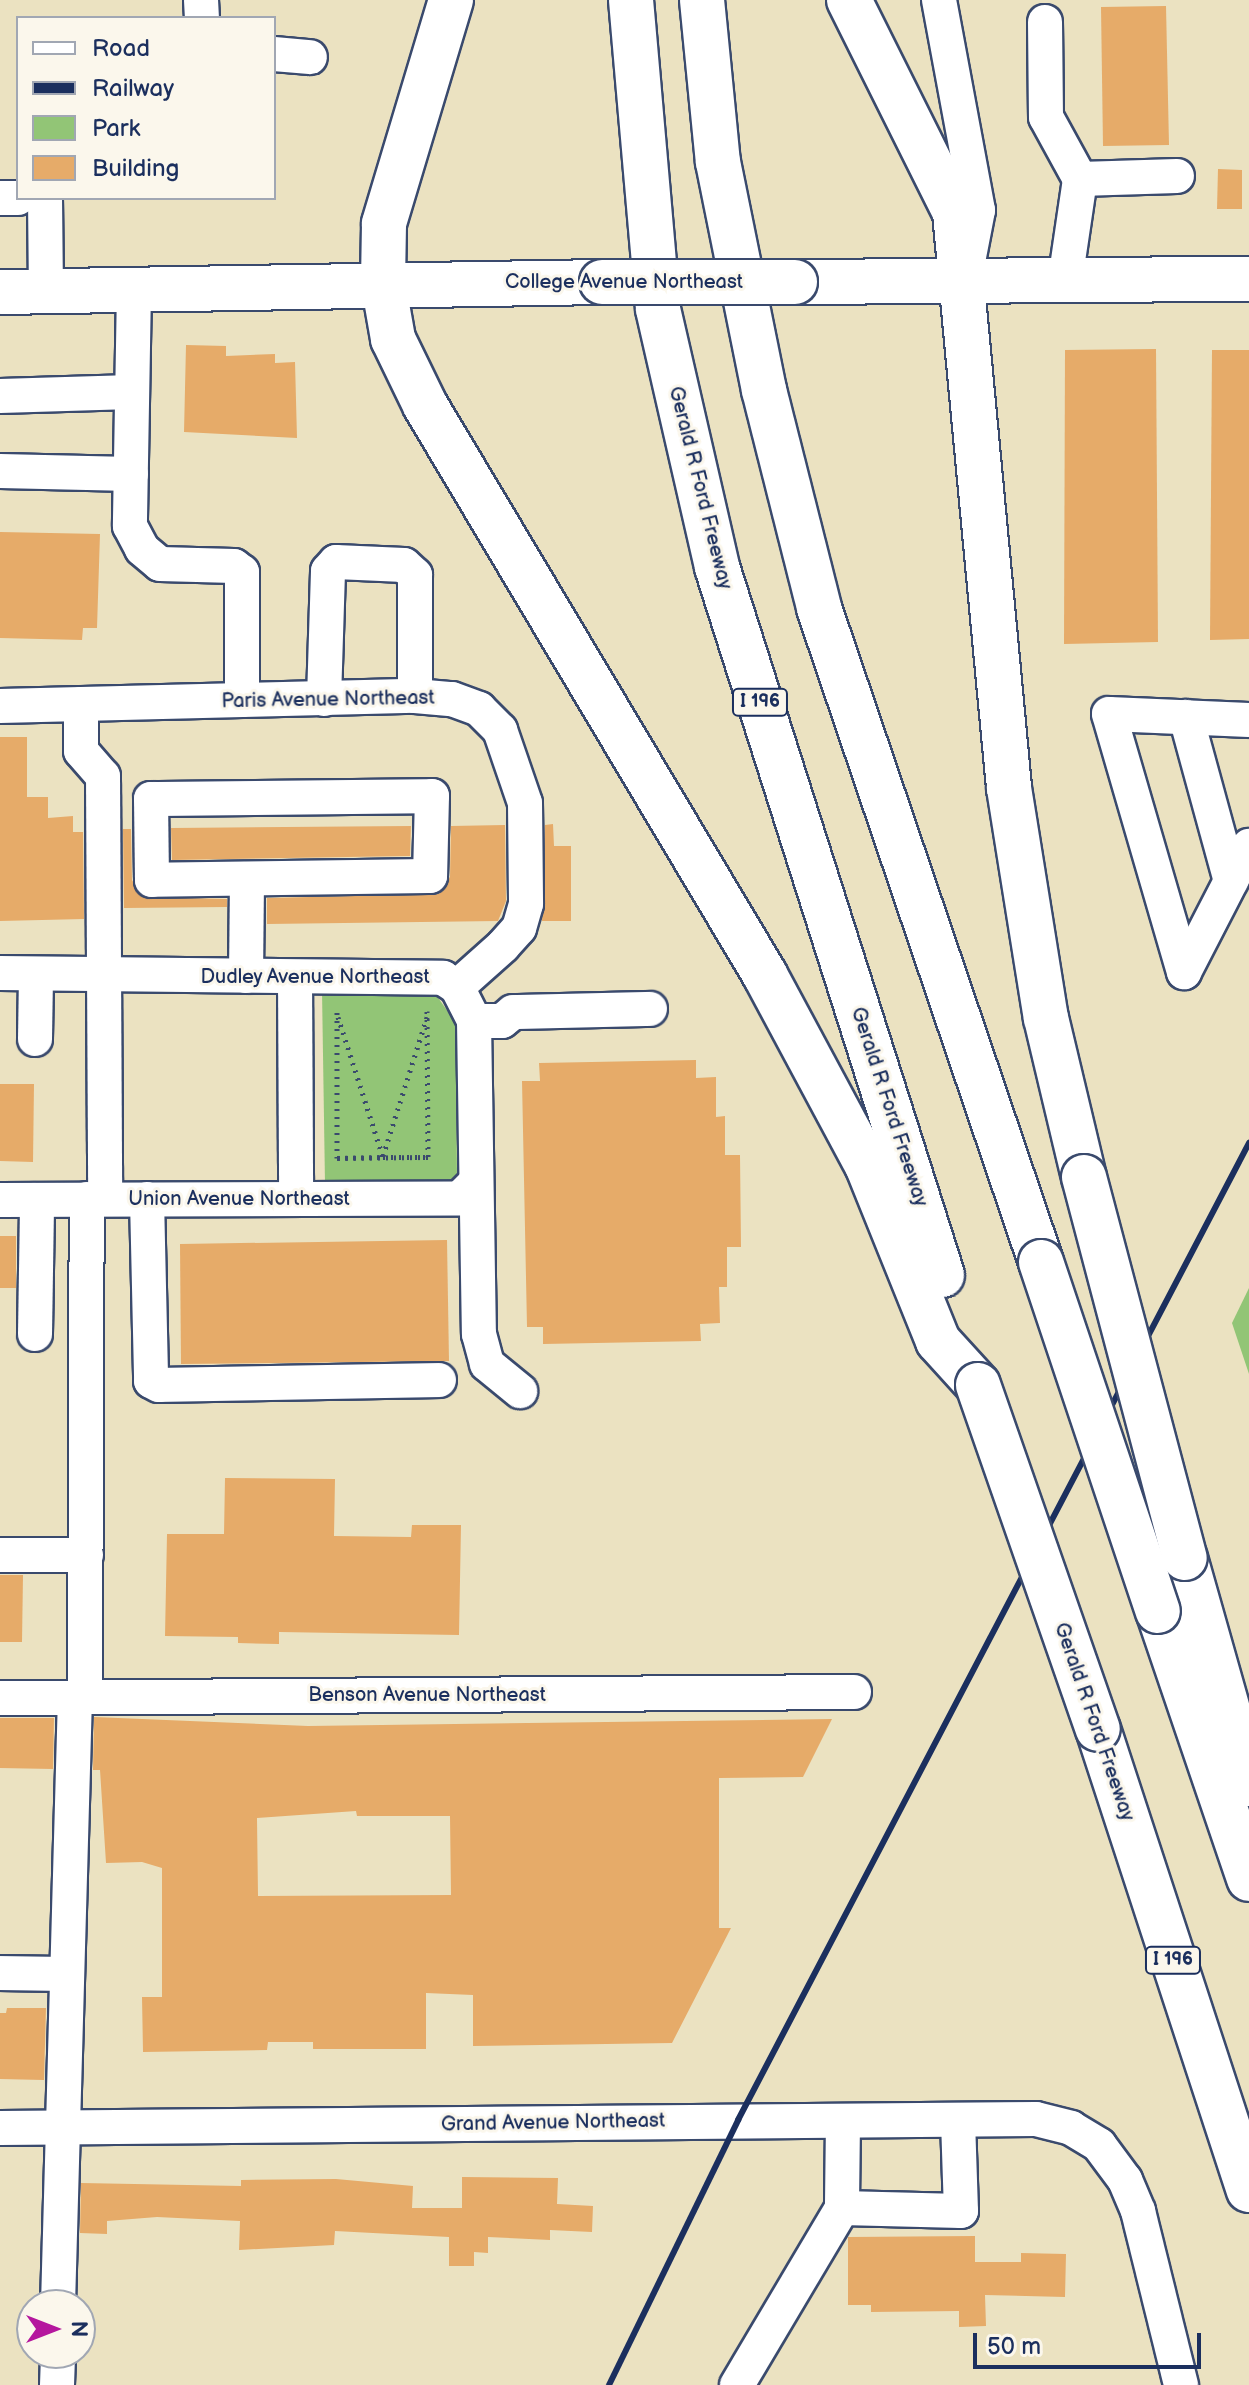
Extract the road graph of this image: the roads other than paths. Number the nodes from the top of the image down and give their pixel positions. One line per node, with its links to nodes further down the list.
1 (451, 0): 15 (main road)
2 (631, 0): 50 (main road, Gerald R Ford Freeway / I 196)
3 (702, 0): 58 (main road, bridge)
4 (849, 0): 13 (main road)
5 (939, 0): 13 (street)
6 (1045, 22): 10 (street)
7 (276, 54): 8 (street)
8 (310, 57)
9 (1177, 176): 10 (street)
10 (1080, 179): 14 (street)
11 (45, 200): 17 (street)
12 (1249, 279): 14 (main road, College Avenue Northeast)
13 (961, 281): 14 (main road, College Avenue Northeast); 15 (main road, College Avenue Northeast, bridge); 57 (main road, bridge)
14 (1065, 281)
15 (383, 282): 16 (main road, College Avenue Northeast); 50 (main road)
16 (134, 289): 17 (main road, College Avenue Northeast); 19 (street)
17 (46, 291): 18 (main road, College Avenue Northeast)
18 (0, 292)
19 (132, 392): 20 (street); 22 (street)
20 (0, 396)
21 (0, 471): 22 (street)
22 (131, 474): 25 (street)
23 (415, 696): 24 (street, Paris Avenue Northeast); 24 (street); 38 (street, Paris Avenue Northeast)
24 (324, 699): 25 (street, Paris Avenue Northeast)
25 (242, 700): 26 (street, Paris Avenue Northeast)
26 (81, 704): 27 (street, Paris Avenue Northeast); 35 (street)
27 (0, 706)
28 (1186, 717): 29 (street); 32 (street); 32 (street)
29 (1249, 720)
30 (1249, 846): 32 (street)
31 (247, 879): 31 (street); 36 (street)
32 (1231, 881)
33 (0, 973): 34 (street, Dudley Avenue Northeast)
34 (36, 976): 35 (street, Dudley Avenue Northeast); 41 (street)
35 (102, 976): 36 (street, Dudley Avenue Northeast); 44 (street)
36 (246, 976): 37 (street, Dudley Avenue Northeast)
37 (295, 977): 38 (street, Dudley Avenue Northeast); 43 (street)
38 (457, 987): 40 (street, Dudley Avenue Northeast)
39 (650, 1009): 40 (street)
40 (474, 1021): 42 (street)
41 (35, 1039)
42 (473, 1185): 43 (street, Union Avenue Northeast); 51 (street)
43 (296, 1198): 45 (street, Union Avenue Northeast)
44 (96, 1199): 45 (street, Union Avenue Northeast); 47 (street, Union Avenue Northeast); 53 (street)
45 (147, 1199): 49 (street)
46 (0, 1200): 47 (street, Union Avenue Northeast)
47 (37, 1200): 48 (street)
48 (35, 1334)
49 (439, 1380)
50 (978, 1385): 65 (main road, Gerald R Ford Freeway / I 196, bridge)
51 (520, 1391)
52 (0, 1555): 53 (street)
53 (86, 1555): 55 (street)
54 (854, 1692): 55 (street, Benson Avenue Northeast)
55 (80, 1697): 56 (street, Benson Avenue Northeast); 60 (street)
56 (0, 1698)
57 (1249, 1784)
58 (1249, 1879)
59 (0, 1973): 60 (street)
60 (66, 1974): 63 (street)
61 (843, 2121): 62 (street, Grand Avenue Northeast); 63 (street, Grand Avenue Northeast); 66 (street)
62 (958, 2121): 66 (street); 69 (street, Grand Avenue Northeast)
63 (61, 2127): 64 (street, Grand Avenue Northeast); 67 (street)
64 (0, 2128)
65 (1249, 2190)
66 (842, 2208): 68 (street)
67 (58, 2289)
68 (737, 2385)
69 (1181, 2385)

